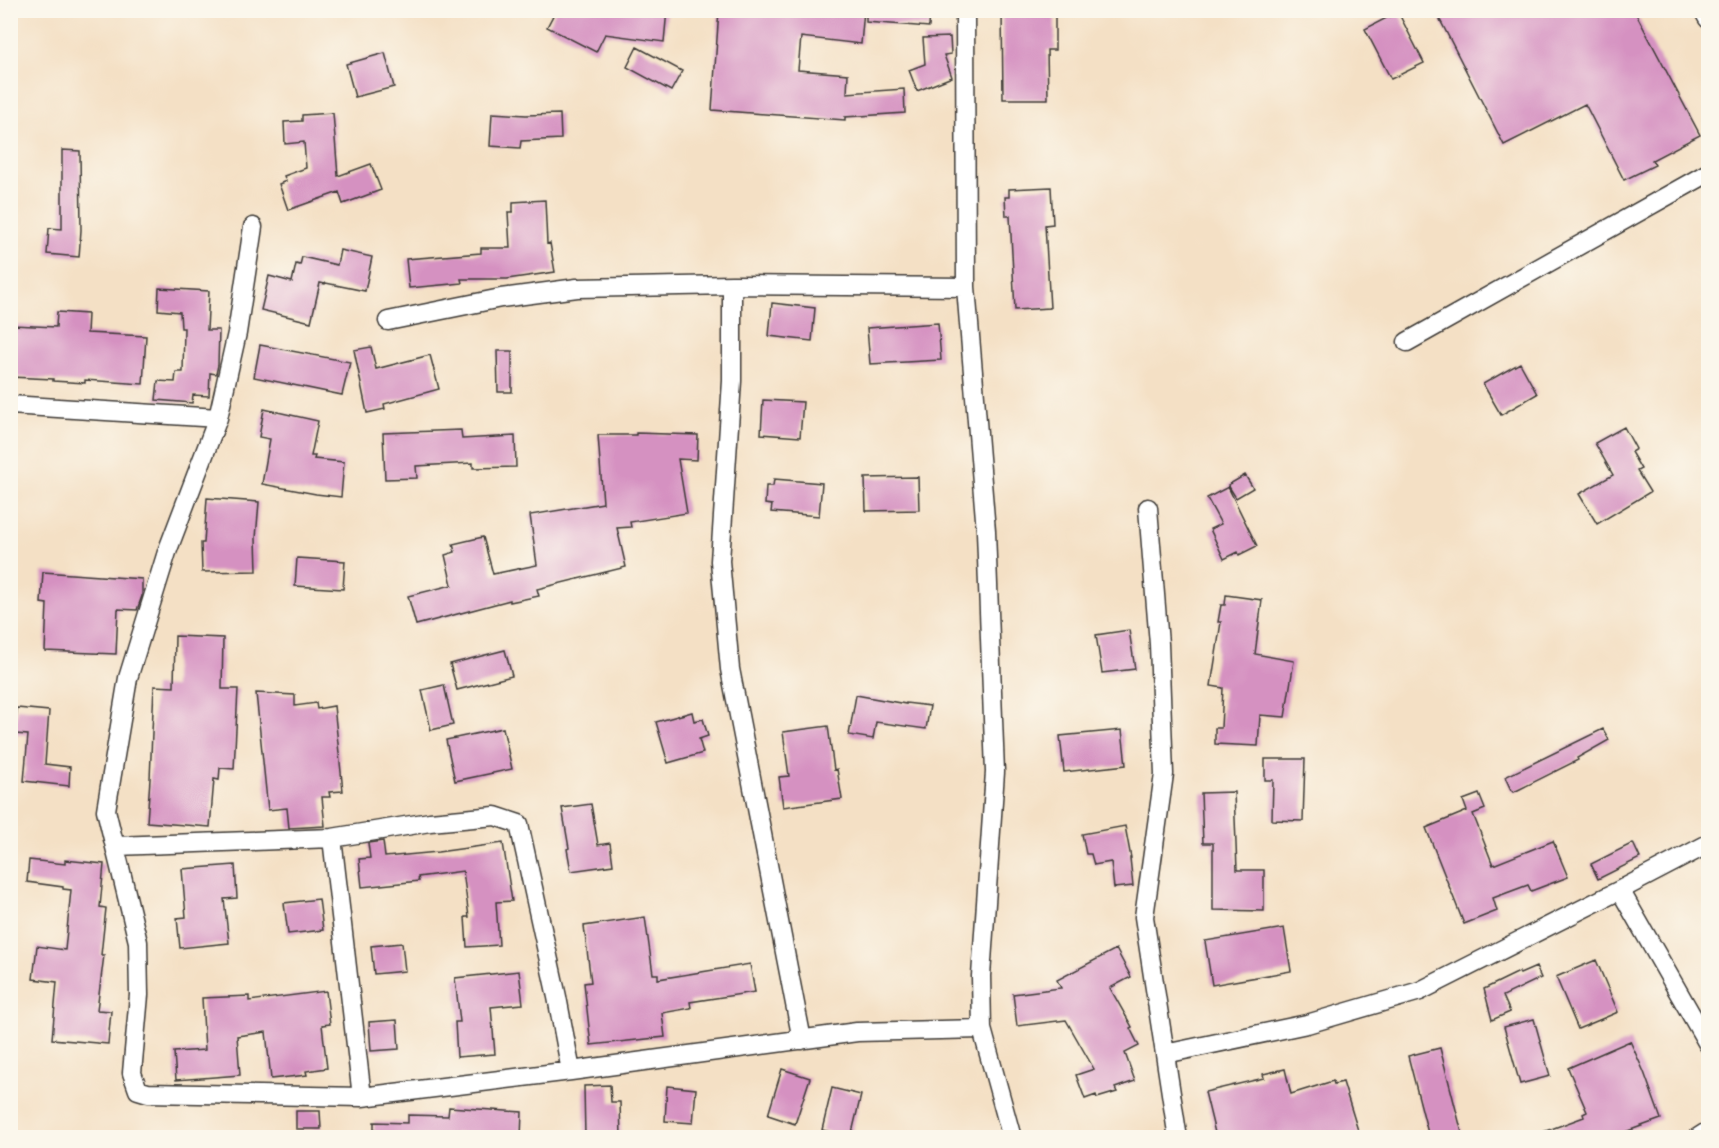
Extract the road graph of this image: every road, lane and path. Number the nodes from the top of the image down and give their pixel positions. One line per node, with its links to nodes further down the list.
1 (964, 10): 7 (street)
2 (1703, 10): 3 (street)
3 (1708, 19)
4 (1708, 173): 9 (street)
5 (253, 227): 11 (street)
6 (732, 285): 7 (street); 8 (street); 18 (street)
7 (966, 287): 17 (street)
8 (388, 321)
9 (1407, 342)
10 (10, 405): 11 (street)
11 (218, 418): 15 (street)
12 (1148, 508): 20 (street)
13 (332, 838): 15 (street); 21 (street); 22 (street)
14 (1708, 844): 16 (street)
15 (116, 846): 22 (street)
16 (1620, 890): 19 (street); 20 (street)
17 (982, 1029): 18 (street); 24 (street)
18 (802, 1040): 21 (street)
19 (1708, 1044)
20 (1165, 1054): 25 (street)
21 (571, 1071): 22 (street)
22 (362, 1096)
23 (1708, 1131): 26 (street)
24 (1012, 1137)
25 (1179, 1137)
26 (1697, 1137)

